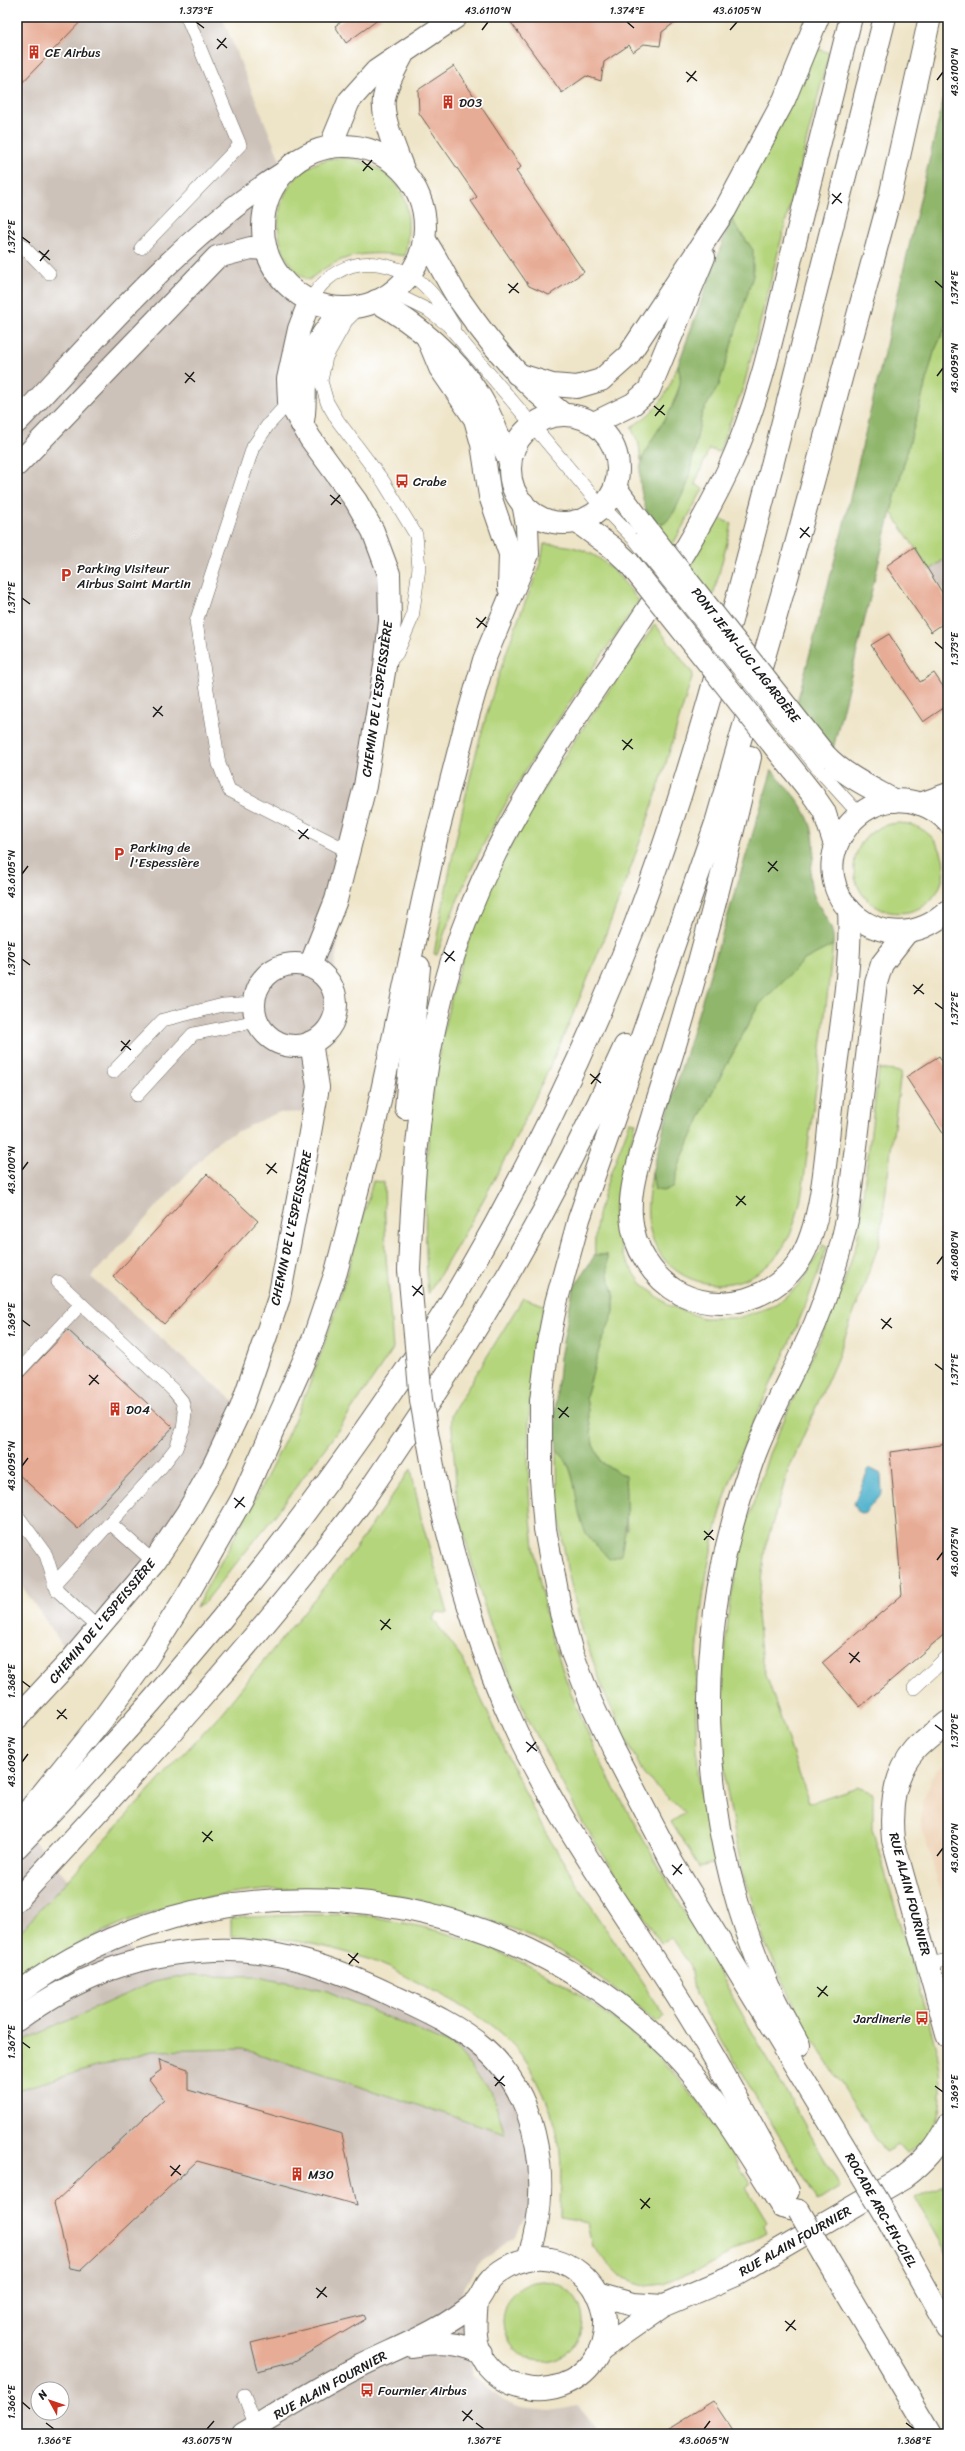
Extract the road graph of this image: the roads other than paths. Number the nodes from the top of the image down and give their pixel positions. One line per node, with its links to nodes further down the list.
1 (187, 17): 14 (lane)
2 (456, 17): 7 (main road)
3 (818, 17): 11 (main road)
4 (851, 17): 57 (main road)
5 (885, 17): 71 (main road)
6 (930, 17): 36 (main road)
7 (402, 56): 8 (main road); 10 (main road)
8 (330, 147): 9 (main road); 10 (main road)
9 (285, 172): 15 (main road); 25 (main road)
10 (404, 172): 12 (main road)
11 (725, 210): 22 (main road); 26 (main road)
12 (424, 239): 17 (main road); 22 (main road)
13 (17, 240): 16 (lane)
14 (141, 248)
15 (266, 249): 18 (main road); 30 (main road)
16 (49, 273)
17 (410, 273): 18 (lane); 19 (main road); 21 (lane)
18 (310, 300): 19 (main road); 23 (main road, CHEMIN DE L'ESPEISSIÈRE)
19 (368, 302): 20 (main road); 21 (lane); 27 (main road); 38 (lane)
20 (428, 339): 29 (main road); 37 (main road)
21 (464, 343): 28 (lane)
22 (517, 374): 24 (main road)
23 (289, 402): 27 (main road, CHEMIN DE L'ESPEISSIÈRE); 46 (lane)
24 (564, 414): 26 (main road); 28 (main road)
25 (17, 422)
26 (594, 423): 31 (main road)
27 (302, 425): 38 (main road, CHEMIN DE L'ESPEISSIÈRE)
28 (532, 425): 29 (main road); 33 (lane)
29 (510, 461): 32 (main road)
30 (17, 466)
31 (615, 487): 33 (main road); 35 (main road, PONT JEAN-LUC LAGARDÈRE)
32 (523, 503): 34 (main road); 37 (main road)
33 (603, 506): 34 (main road); 35 (lane)
34 (576, 521): 45 (main road, bridge)
35 (639, 533): 39 (main road, PONT JEAN-LUC LAGARDÈRE, bridge)
36 (788, 574): 48 (main road); 50 (main road)
37 (508, 597): 47 (main road)
38 (385, 666): 46 (main road, CHEMIN DE L'ESPEISSIÈRE)
39 (823, 763): 41 (main road, PONT JEAN-LUC LAGARDÈRE); 43 (lane)
40 (948, 794): 42 (main road)
41 (895, 801): 42 (main road); 43 (main road)
42 (920, 804): 44 (main road)
43 (859, 814): 45 (main road)
44 (948, 822)
45 (836, 848): 48 (main road)
46 (348, 851): 52 (main road, CHEMIN DE L'ESPEISSIÈRE)
47 (424, 890): 57 (main road); 70 (main road)
48 (849, 909): 51 (main road)
49 (948, 911): 51 (main road)
50 (680, 925): 72 (main road); 77 (main road, ROCADE ARC-EN-CIEL)
51 (907, 932): 77 (main road)
52 (310, 966): 53 (main road); 54 (main road)
53 (256, 1012): 54 (main road); 55 (lane); 56 (lane)
54 (311, 1042): 63 (main road, CHEMIN DE L'ESPEISSIÈRE)
55 (113, 1072)
56 (137, 1096)
57 (409, 1270): 79 (main road, bridge)
58 (58, 1282): 59 (lane)
59 (81, 1304): 60 (lane); 62 (lane)
60 (17, 1373)
61 (17, 1515): 64 (lane)
62 (110, 1523): 63 (lane); 64 (lane)
63 (154, 1562): 65 (main road, CHEMIN DE L'ESPEISSIÈRE)
64 (54, 1584): 65 (lane)
65 (99, 1629): 68 (main road, CHEMIN DE L'ESPEISSIÈRE)
66 (948, 1656): 67 (lane)
67 (914, 1688)
68 (17, 1718)
69 (948, 1722): 73 (main road, RUE ALAIN FOURNIER)
70 (17, 1825)
71 (17, 1847)
72 (17, 1900)
73 (938, 1962): 76 (main road, RUE ALAIN FOURNIER)
74 (17, 1994): 79 (main road)
75 (17, 2020): 80 (main road)
76 (948, 2037)
77 (812, 2093): 84 (main road, ROCADE ARC-EN-CIEL, bridge)
78 (948, 2125): 83 (main road, RUE ALAIN FOURNIER)
79 (799, 2211): 90 (main road, bridge)
80 (528, 2259): 81 (main road, RUE ALAIN FOURNIER); 82 (main road, RUE ALAIN FOURNIER)
81 (597, 2294): 83 (main road, RUE ALAIN FOURNIER); 86 (main road, RUE ALAIN FOURNIER)
82 (477, 2302): 85 (main road, RUE ALAIN FOURNIER); 87 (main road, RUE ALAIN FOURNIER)
83 (663, 2306): 86 (main road, RUE ALAIN FOURNIER)
84 (948, 2328)
85 (396, 2349): 87 (main road, RUE ALAIN FOURNIER); 89 (main road, RUE ALAIN FOURNIER)
86 (600, 2350): 87 (main road, RUE ALAIN FOURNIER)
87 (482, 2354)
88 (244, 2395): 89 (lane)
89 (253, 2431)
90 (931, 2434)

